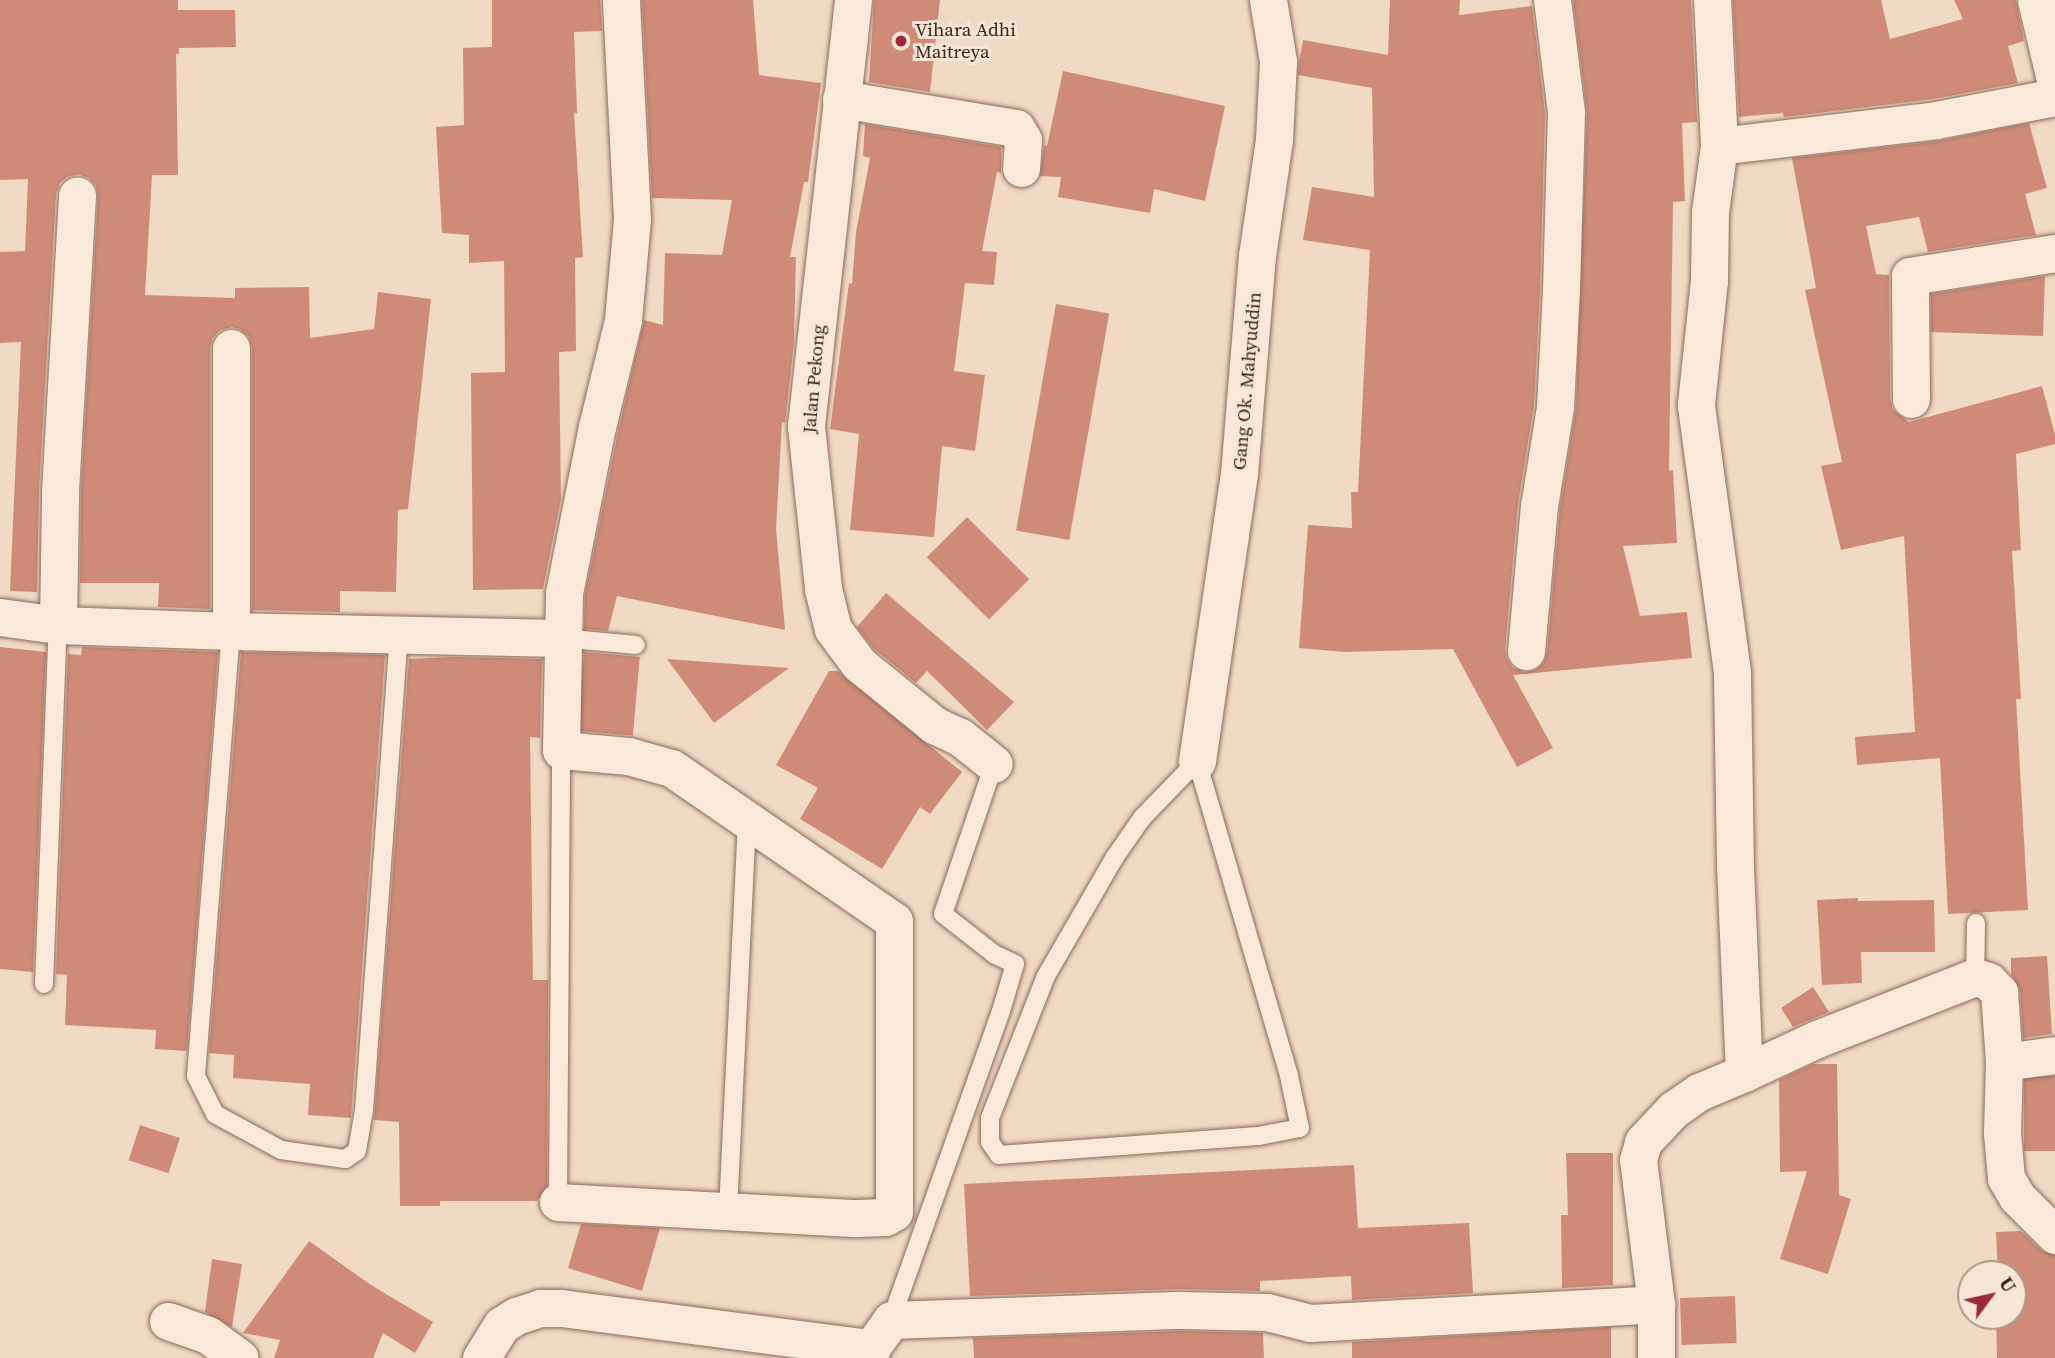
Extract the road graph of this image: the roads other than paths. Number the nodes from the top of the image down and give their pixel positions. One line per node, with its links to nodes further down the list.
1 (621, 0): 20 (street)
2 (853, 0): 9 (street, Jalan Pekong)
3 (1268, 0): 24 (street, Gang Ok. Mahyuddin)
4 (1552, 0): 22 (street)
5 (1712, 0): 10 (street)
6 (2036, 0): 7 (street)
7 (2055, 80)
8 (2055, 97): 10 (street)
9 (841, 99): 11 (street); 25 (street, Jalan Pekong)
10 (1719, 146): 32 (street)
11 (1021, 168)
12 (77, 195): 17 (street)
13 (2055, 253): 15 (street)
14 (231, 348): 18 (street)
15 (1912, 399)
16 (0, 617): 17 (street)
17 (58, 625): 18 (street); 29 (lane)
18 (231, 631): 19 (street); 19 (lane)
19 (398, 635): 20 (street)
20 (561, 638): 21 (lane); 23 (street)
21 (636, 645)
22 (1525, 651)
23 (561, 750): 26 (street); 33 (lane)
24 (1197, 761): 24 (lane)
25 (994, 764): 38 (lane)
26 (747, 819): 34 (lane); 34 (street)
27 (1976, 923): 28 (lane)
28 (1975, 977): 31 (street); 32 (street)
29 (44, 984)
30 (2055, 1055): 31 (street)
31 (2004, 1062): 35 (street)
32 (1744, 1073): 36 (street)
33 (558, 1202): 34 (street)
34 (728, 1210)
35 (2055, 1235)
36 (1656, 1304): 38 (street); 41 (street)
37 (168, 1321): 39 (street)
38 (877, 1342): 40 (street)
39 (240, 1358)
40 (481, 1358)
41 (1656, 1358)

